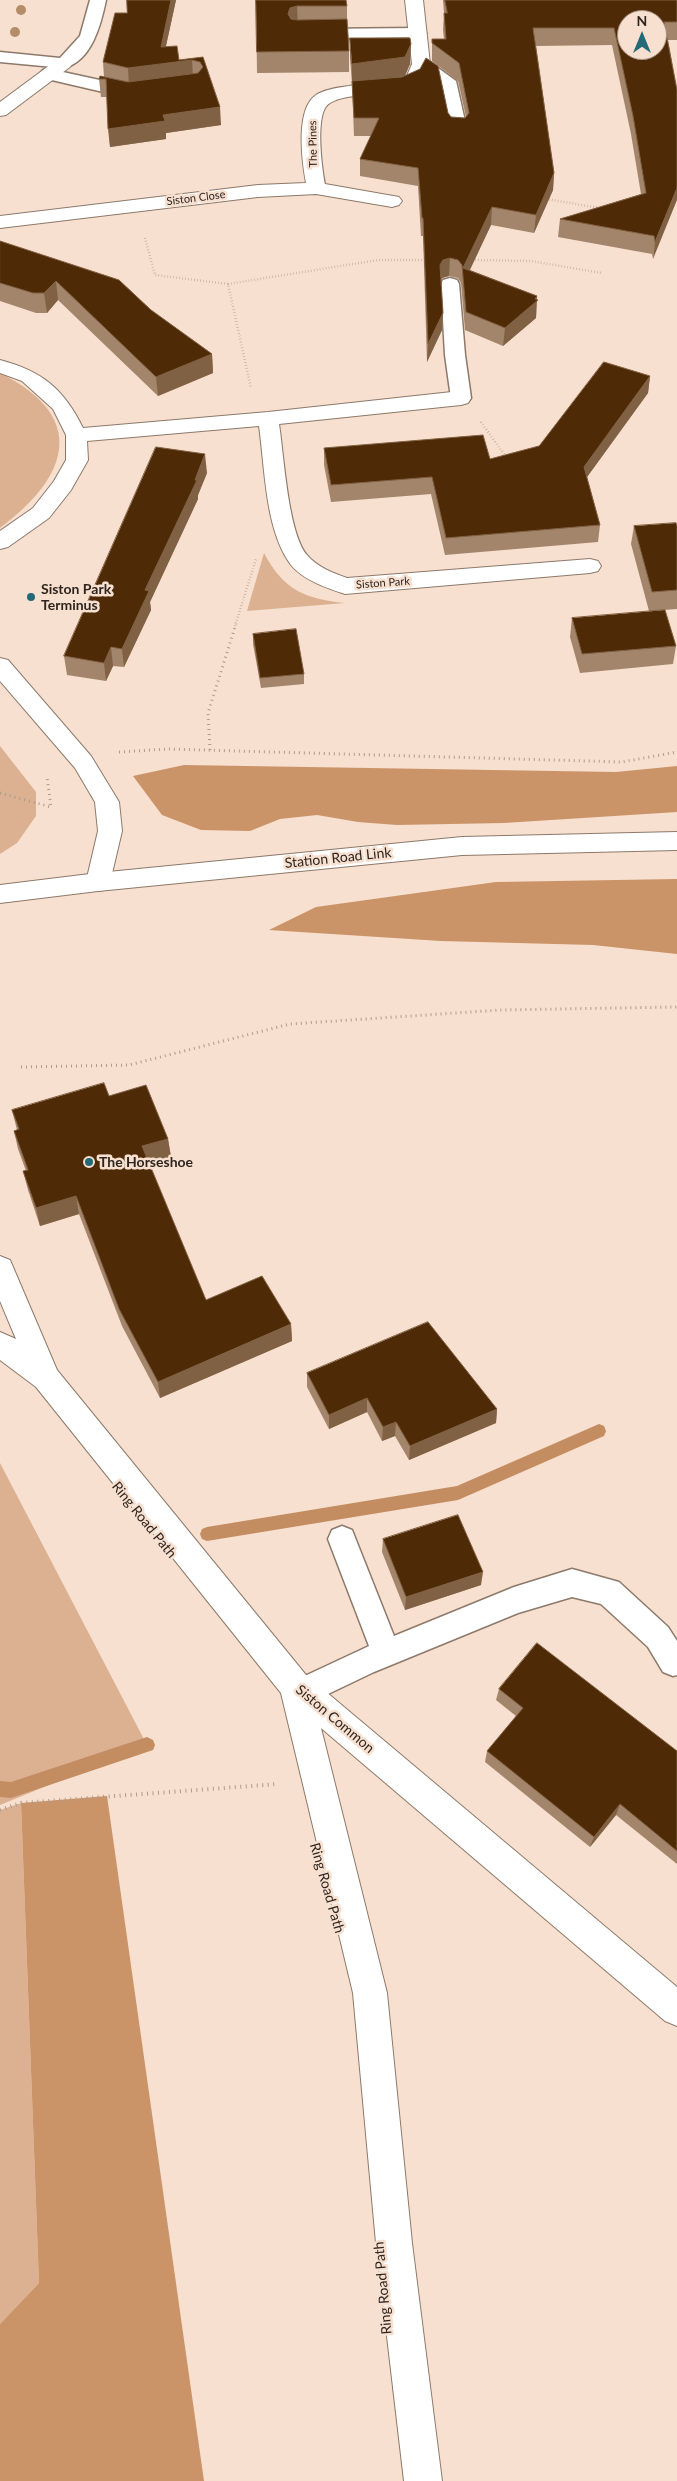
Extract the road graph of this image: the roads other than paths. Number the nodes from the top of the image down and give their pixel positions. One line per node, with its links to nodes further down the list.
1 (98, 0): 7 (lane)
2 (414, 0): 3 (street)
3 (418, 33): 4 (lane); 6 (street)
4 (298, 34)
5 (0, 57): 7 (lane)
6 (421, 64): 10 (lane); 11 (street, The Pines)
7 (56, 69): 8 (lane); 9 (street)
8 (156, 90)
9 (0, 111)
10 (458, 130)
11 (316, 188): 12 (street, Siston Close); 13 (street, Siston Close)
12 (392, 201)
13 (2, 217)
14 (450, 284): 16 (lane)
15 (0, 366): 18 (street)
16 (461, 398): 17 (street)
17 (263, 419): 18 (street); 20 (street, Siston Park)
18 (76, 435): 19 (street)
19 (0, 542)
20 (590, 566)
21 (0, 666): 23 (street)
22 (677, 841): 23 (street, Station Road Link)
23 (98, 882): 24 (street, Station Road Link)
24 (0, 894)
25 (0, 1268): 27 (street, Siston Common)
26 (0, 1344): 27 (street, Siston Common)
27 (46, 1378): 31 (street, Siston Common)
28 (342, 1539): 29 (lane)
29 (386, 1653): 30 (lane); 31 (lane)
30 (673, 1662)
31 (299, 1689): 32 (street, Siston Common); 33 (street, Ring Road Path)
32 (677, 2009)
33 (423, 2481)

